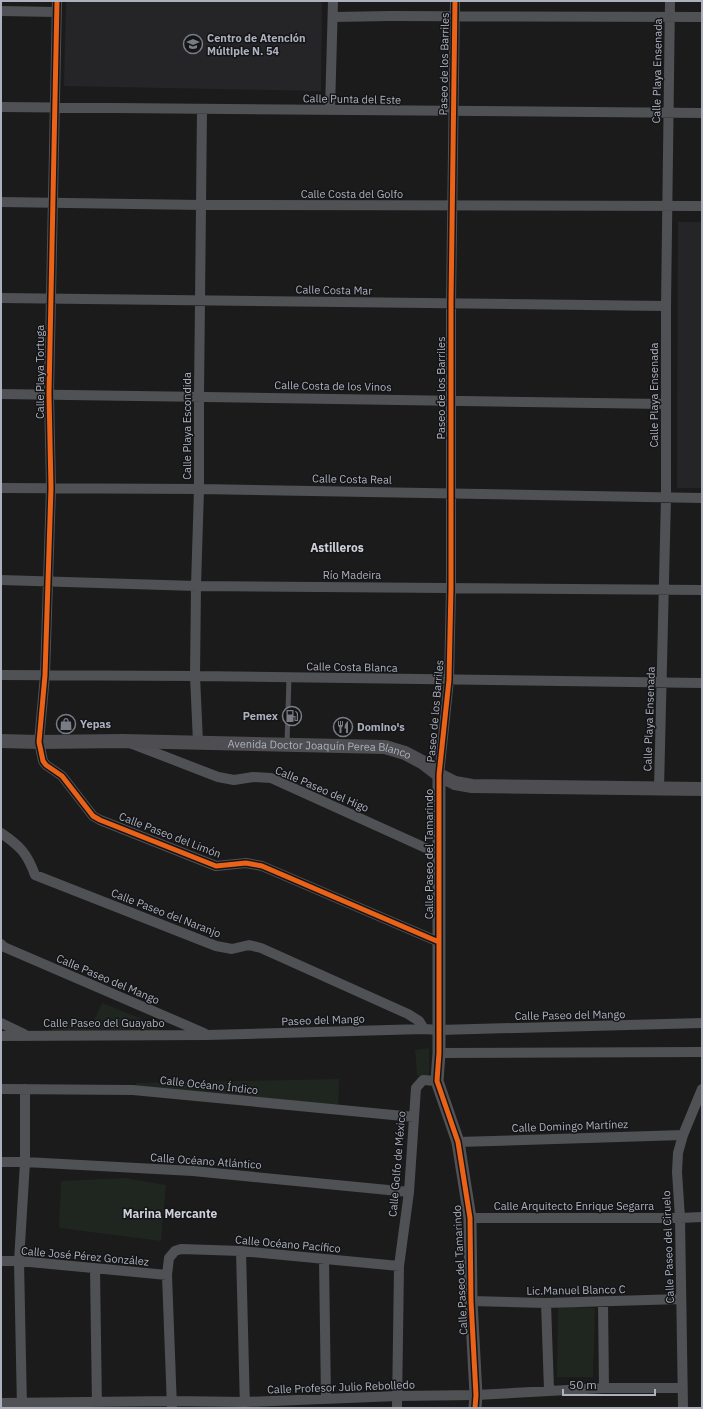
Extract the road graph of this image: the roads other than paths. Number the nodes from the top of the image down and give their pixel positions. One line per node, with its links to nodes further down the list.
1 (58, 1): 6 (street, Calle Playa Tortuga)
2 (333, 1): 8 (street)
3 (455, 1): 7 (street, Paseo de los Barriles)
4 (670, 1): 9 (street, Calle Playa Ensenada)
5 (1, 11): 6 (street)
6 (57, 12): 12 (street, Calle Playa Tortuga)
7 (455, 16): 8 (street); 9 (street); 15 (street, Paseo de los Barriles)
8 (332, 17): 14 (street)
9 (670, 17): 10 (street); 16 (street, Calle Playa Ensenada)
10 (702, 17)
11 (1, 107): 12 (street, Calle Punta del Este)
12 (55, 107): 13 (street, Calle Punta del Este); 19 (street, Calle Playa Tortuga)
13 (202, 110): 14 (street, Calle Punta del Este); 20 (street, Calle Playa Escondida)
14 (330, 110): 15 (street, Calle Punta del Este)
15 (454, 112): 16 (street, Calle Punta del Este); 21 (street, Paseo de los Barriles)
16 (669, 114): 17 (street, Calle Punta del Este); 23 (street, Calle Playa Ensenada)
17 (702, 114)
18 (1, 202): 19 (street, Calle Costa del Golfo)
19 (53, 202): 20 (street, Calle Costa del Golfo); 25 (street, Calle Playa Tortuga)
20 (201, 205): 21 (street, Calle Costa del Golfo); 26 (street, Calle Playa Escondida)
21 (453, 206): 23 (street, Calle Costa del Golfo); 27 (street, Paseo de los Barriles)
22 (702, 206): 23 (street, Calle Costa del Golfo)
23 (668, 207): 28 (street, Calle Playa Ensenada)
24 (1, 298): 25 (street, Calle Costa Mar)
25 (51, 299): 26 (street, Calle Costa Mar); 30 (street, Calle Playa Tortuga)
26 (200, 300): 27 (street, Calle Costa Mar); 31 (street, Calle Playa Escondida)
27 (451, 303): 28 (street, Calle Costa Mar); 32 (street, Paseo de los Barriles)
28 (666, 306): 33 (street, Calle Playa Ensenada)
29 (1, 394): 30 (street, Calle Costa de los Vinos)
30 (49, 394): 31 (street, Calle Costa de los Vinos); 35 (street, Calle Playa Tortuga)
31 (199, 396): 32 (street, Calle Costa de los Vinos); 36 (street, Calle Playa Escondida)
32 (451, 400): 33 (street, Calle Costa de los Vinos); 37 (street, Paseo de los Barriles)
33 (665, 404): 38 (street, Calle Playa Ensenada)
34 (1, 488): 35 (street, Calle Costa Real)
35 (51, 488): 36 (street, Calle Costa Real); 41 (street, Calle Playa Tortuga)
36 (199, 488): 37 (street, Calle Costa Real); 42 (street, Calle Playa Escondida)
37 (450, 493): 38 (street, Calle Costa Real); 43 (street, Paseo de los Barriles)
38 (666, 497): 39 (street, Calle Costa Real); 44 (street, Calle Playa Ensenada)
39 (702, 498)
40 (1, 580): 41 (street, Río Madeira)
41 (48, 581): 42 (street, Río Madeira); 46 (street, Calle Playa Tortuga)
42 (196, 586): 43 (street, Río Madeira); 48 (street, Calle Playa Escondida)
43 (451, 588): 44 (street, Río Madeira); 50 (street, Paseo de los Barriles)
44 (664, 589): 45 (street, Río Madeira); 51 (street, Calle Playa Ensenada)
45 (702, 590)
46 (44, 675): 47 (street, Calle Costa Blanca); 48 (street, Calle Costa Blanca); 55 (street, Calle Playa Tortuga)
47 (1, 676)
48 (195, 676): 49 (street, Calle Costa Blanca); 56 (street, Calle Playa Escondida)
49 (288, 678): 50 (street, Calle Costa Blanca); 57 (lane)
50 (449, 680): 51 (street, Calle Costa Blanca); 58 (street, Paseo de los Barriles)
51 (663, 683): 52 (street, Calle Costa Blanca); 59 (street, Calle Playa Ensenada)
52 (702, 683)
53 (1, 741): 55 (main road, Avenida Doctor Joaquín Perea Blanco)
54 (123, 741): 55 (main road, Avenida Doctor Joaquín Perea Blanco); 56 (main road, Avenida Doctor Joaquín Perea Blanco); 62 (street, Calle Paseo del Higo)
55 (39, 742): 63 (street, Calle Paseo del Limón)
56 (198, 742): 57 (main road, Avenida Doctor Joaquín Perea Blanco)
57 (287, 744): 58 (main road, Avenida Doctor Joaquín Perea Blanco)
58 (439, 775): 59 (main road, Avenida Doctor Joaquín Perea Blanco); 62 (street, Calle Paseo del Tamarindo)
59 (660, 789): 60 (main road, Avenida Doctor Joaquín Perea Blanco)
60 (702, 789)
61 (1, 833): 67 (street, Calle Paseo del Naranjo)
62 (439, 854): 63 (street, Calle Paseo del Tamarindo)
63 (439, 942): 68 (street, Calle Paseo del Tamarindo)
64 (1, 944): 69 (street, Calle Paseo del Mango)
65 (1, 1023): 71 (street)
66 (702, 1023): 68 (street, Calle Paseo del Mango)
67 (424, 1029): 68 (street, Paseo del Mango); 69 (street, Paseo del Mango)
68 (439, 1030): 73 (street, Calle Paseo del Tamarindo)
69 (207, 1035): 71 (street, Calle Paseo del Guayabo)
70 (1, 1036): 71 (street, Calle Paseo del Guayabo)
71 (28, 1036)
72 (702, 1052): 73 (street)
73 (439, 1053): 74 (street, Calle Paseo del Tamarindo)
74 (436, 1081): 78 (street, Calle Golfo de México); 80 (street, Calle Paseo del Tamarindo)
75 (1, 1089): 76 (street, Calle Océano Índico)
76 (25, 1089): 78 (street, Calle Océano Índico); 82 (street)
77 (702, 1091): 79 (street, Calle Paseo del Ciruelo)
78 (414, 1117): 83 (street, Calle Golfo de México)
79 (683, 1135): 80 (street, Calle Domingo Martínez); 86 (street, Calle Paseo del Ciruelo)
80 (458, 1142): 85 (street, Calle Paseo del Tamarindo)
81 (1, 1162): 82 (street, Calle Océano Atlántico)
82 (25, 1162): 83 (street, Calle Océano Atlántico); 90 (street)
83 (409, 1192): 91 (street, Calle Golfo de México)
84 (702, 1217): 86 (street, Calle Arquitecto Enrique Segarra)
85 (470, 1218): 86 (street, Calle Arquitecto Enrique Segarra); 95 (street, Calle Paseo del Tamarindo)
86 (680, 1218): 94 (street, Calle Paseo del Ciruelo)
87 (241, 1251): 88 (street, Calle Océano Pacífico); 93 (street, Calle Océano Pacífico); 108 (street)
88 (324, 1260): 91 (street, Calle Océano Pacífico); 102 (street)
89 (1, 1261): 90 (street, Calle José Pérez González)
90 (19, 1261): 92 (street, Calle José Pérez González); 106 (street)
91 (399, 1266): 101 (street, Calle Golfo de México)
92 (95, 1269): 93 (street, Calle José Pérez González); 107 (street)
93 (167, 1275): 105 (street)
94 (682, 1299): 96 (street, Lic.Manuel Blanco C); 99 (street, Calle Paseo del Ciruelo)
95 (471, 1301): 97 (street, Lic.Manuel Blanco C); 103 (street, Calle Paseo del Tamarindo)
96 (603, 1302): 97 (street, Lic.Manuel Blanco C); 98 (street)
97 (546, 1303): 100 (street)
98 (604, 1388): 99 (street, Calle Profesor Julio Rebolledo); 100 (street, Calle Profesor Julio Rebolledo)
99 (682, 1388): 110 (street, Calle Paseo del Ciruelo)
100 (549, 1390): 103 (street, Calle Profesor Julio Rebolledo)
101 (398, 1396): 102 (street, Calle Profesor Julio Rebolledo); 103 (street, Calle Profesor Julio Rebolledo); 109 (street, Calle Golfo de México)
102 (326, 1400): 108 (street, Calle Profesor Julio Rebolledo)
103 (475, 1402)
104 (1, 1403): 106 (street, Calle Profesor Julio Rebolledo)
105 (172, 1404): 107 (street, Calle Profesor Julio Rebolledo); 108 (street, Calle Profesor Julio Rebolledo)
106 (22, 1405): 107 (street, Calle Profesor Julio Rebolledo)
107 (97, 1405)
108 (245, 1405)
109 (397, 1408)
110 (683, 1408)

